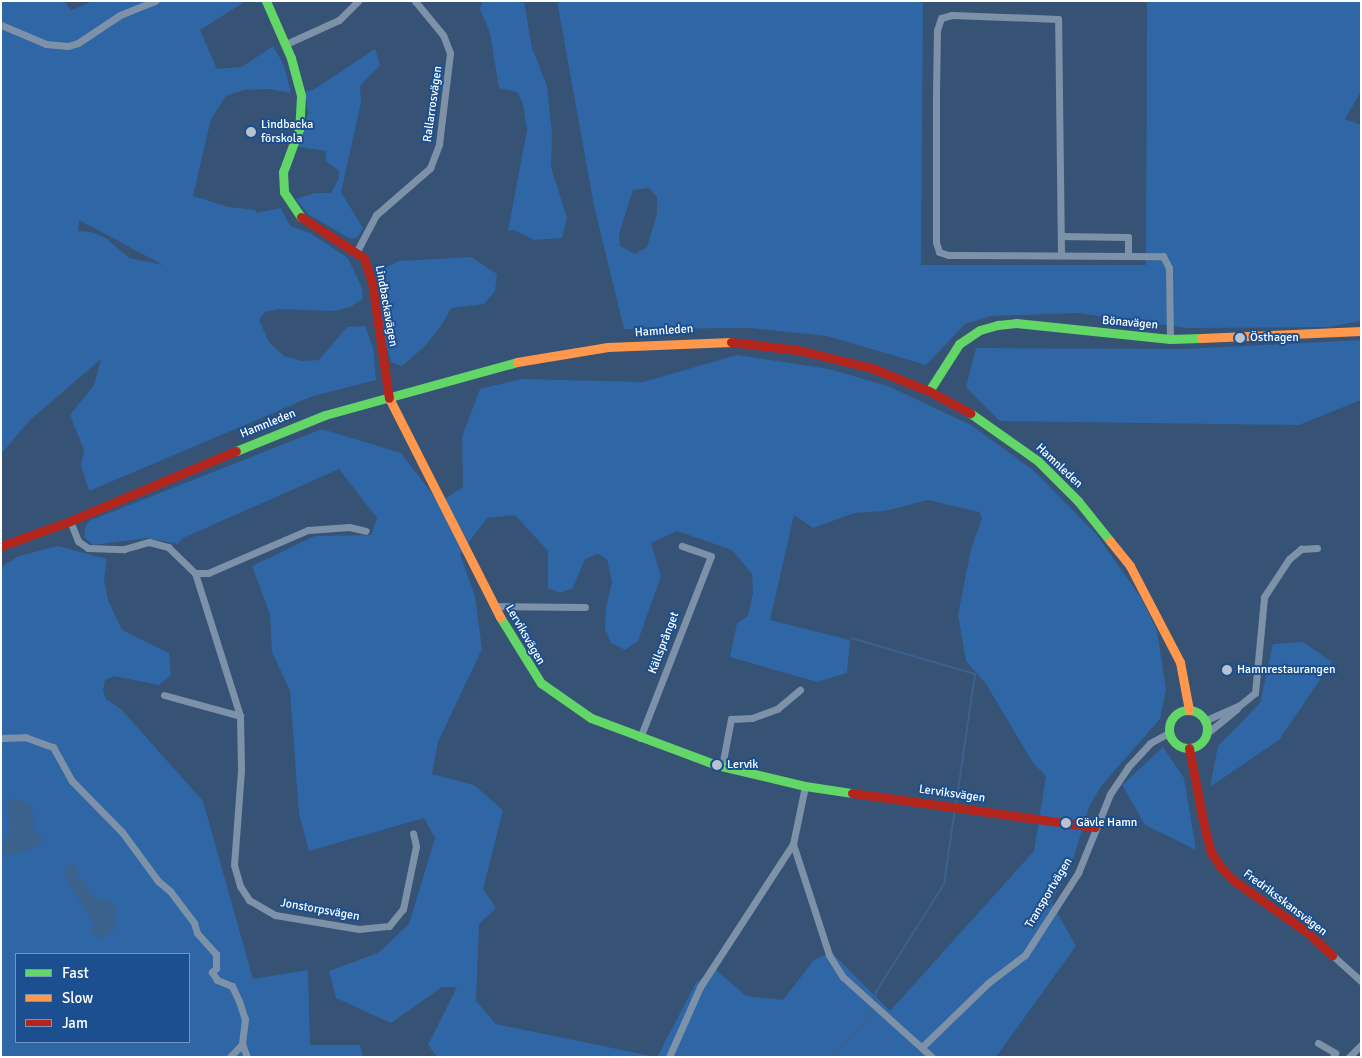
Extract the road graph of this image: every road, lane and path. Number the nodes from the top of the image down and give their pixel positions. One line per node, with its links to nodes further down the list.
1 (155, 1): 5 (street)
2 (266, 1): 6 (street)
3 (358, 1): 6 (street)
4 (415, 1): 8 (street, Rallarrosvägen)
5 (1, 25)
6 (286, 44): 8 (street)
7 (1061, 236): 9 (street); 9 (street); 10 (street)
8 (357, 251): 14 (street, Lindbackavägen)
9 (1061, 255): 10 (street)
10 (1128, 256): 12 (street)
11 (1361, 331): 12 (street, Bönavägen)
12 (1170, 339): 13 (street, Bönavägen)
13 (929, 391): 14 (street, Hamnleden); 26 (street, Hamnleden)
14 (388, 396): 15 (street, Hamnleden); 21 (street, Lerviksvägen)
15 (70, 521): 17 (street, Hamnleden); 20 (street, Jonstorpsvägen)
16 (366, 531): 20 (street)
17 (1, 546)
18 (682, 546): 32 (street, Källsprånget)
19 (1317, 548): 25 (street)
20 (196, 573): 27 (street, Jonstorpsvägen)
21 (494, 606): 22 (street); 32 (street, Lerviksvägen)
22 (585, 608)
23 (800, 690): 34 (street)
24 (164, 695): 27 (street)
25 (1240, 705): 28 (street); 30 (street)
26 (1189, 710): 28 (street); 29 (street)
27 (240, 716): 37 (street, Jonstorpsvägen)
28 (1204, 721): 30 (street)
29 (1169, 733): 33 (street); 36 (street, Transportvägen)
30 (1206, 734): 33 (street)
31 (1, 738): 42 (street)
32 (640, 738): 34 (street, Lerviksvägen)
33 (1189, 748): 39 (street, Fredriksskansvägen)
34 (722, 766): 35 (street, Lerviksvägen)
35 (805, 786): 36 (street, Lerviksvägen); 38 (street)
36 (1095, 827): 44 (street, Transportvägen)
37 (414, 833)
38 (793, 844): 44 (street); 47 (street)
39 (1332, 955): 40 (street, Fredriksskansvägen)
40 (1361, 982)
41 (1318, 1043): 49 (street)
42 (242, 1044): 45 (street); 46 (street)
43 (1361, 1045): 50 (street)
44 (922, 1048): 48 (street)
45 (230, 1057)
46 (247, 1057)
47 (670, 1057)
48 (932, 1057)
49 (1333, 1057)
50 (1349, 1057)

